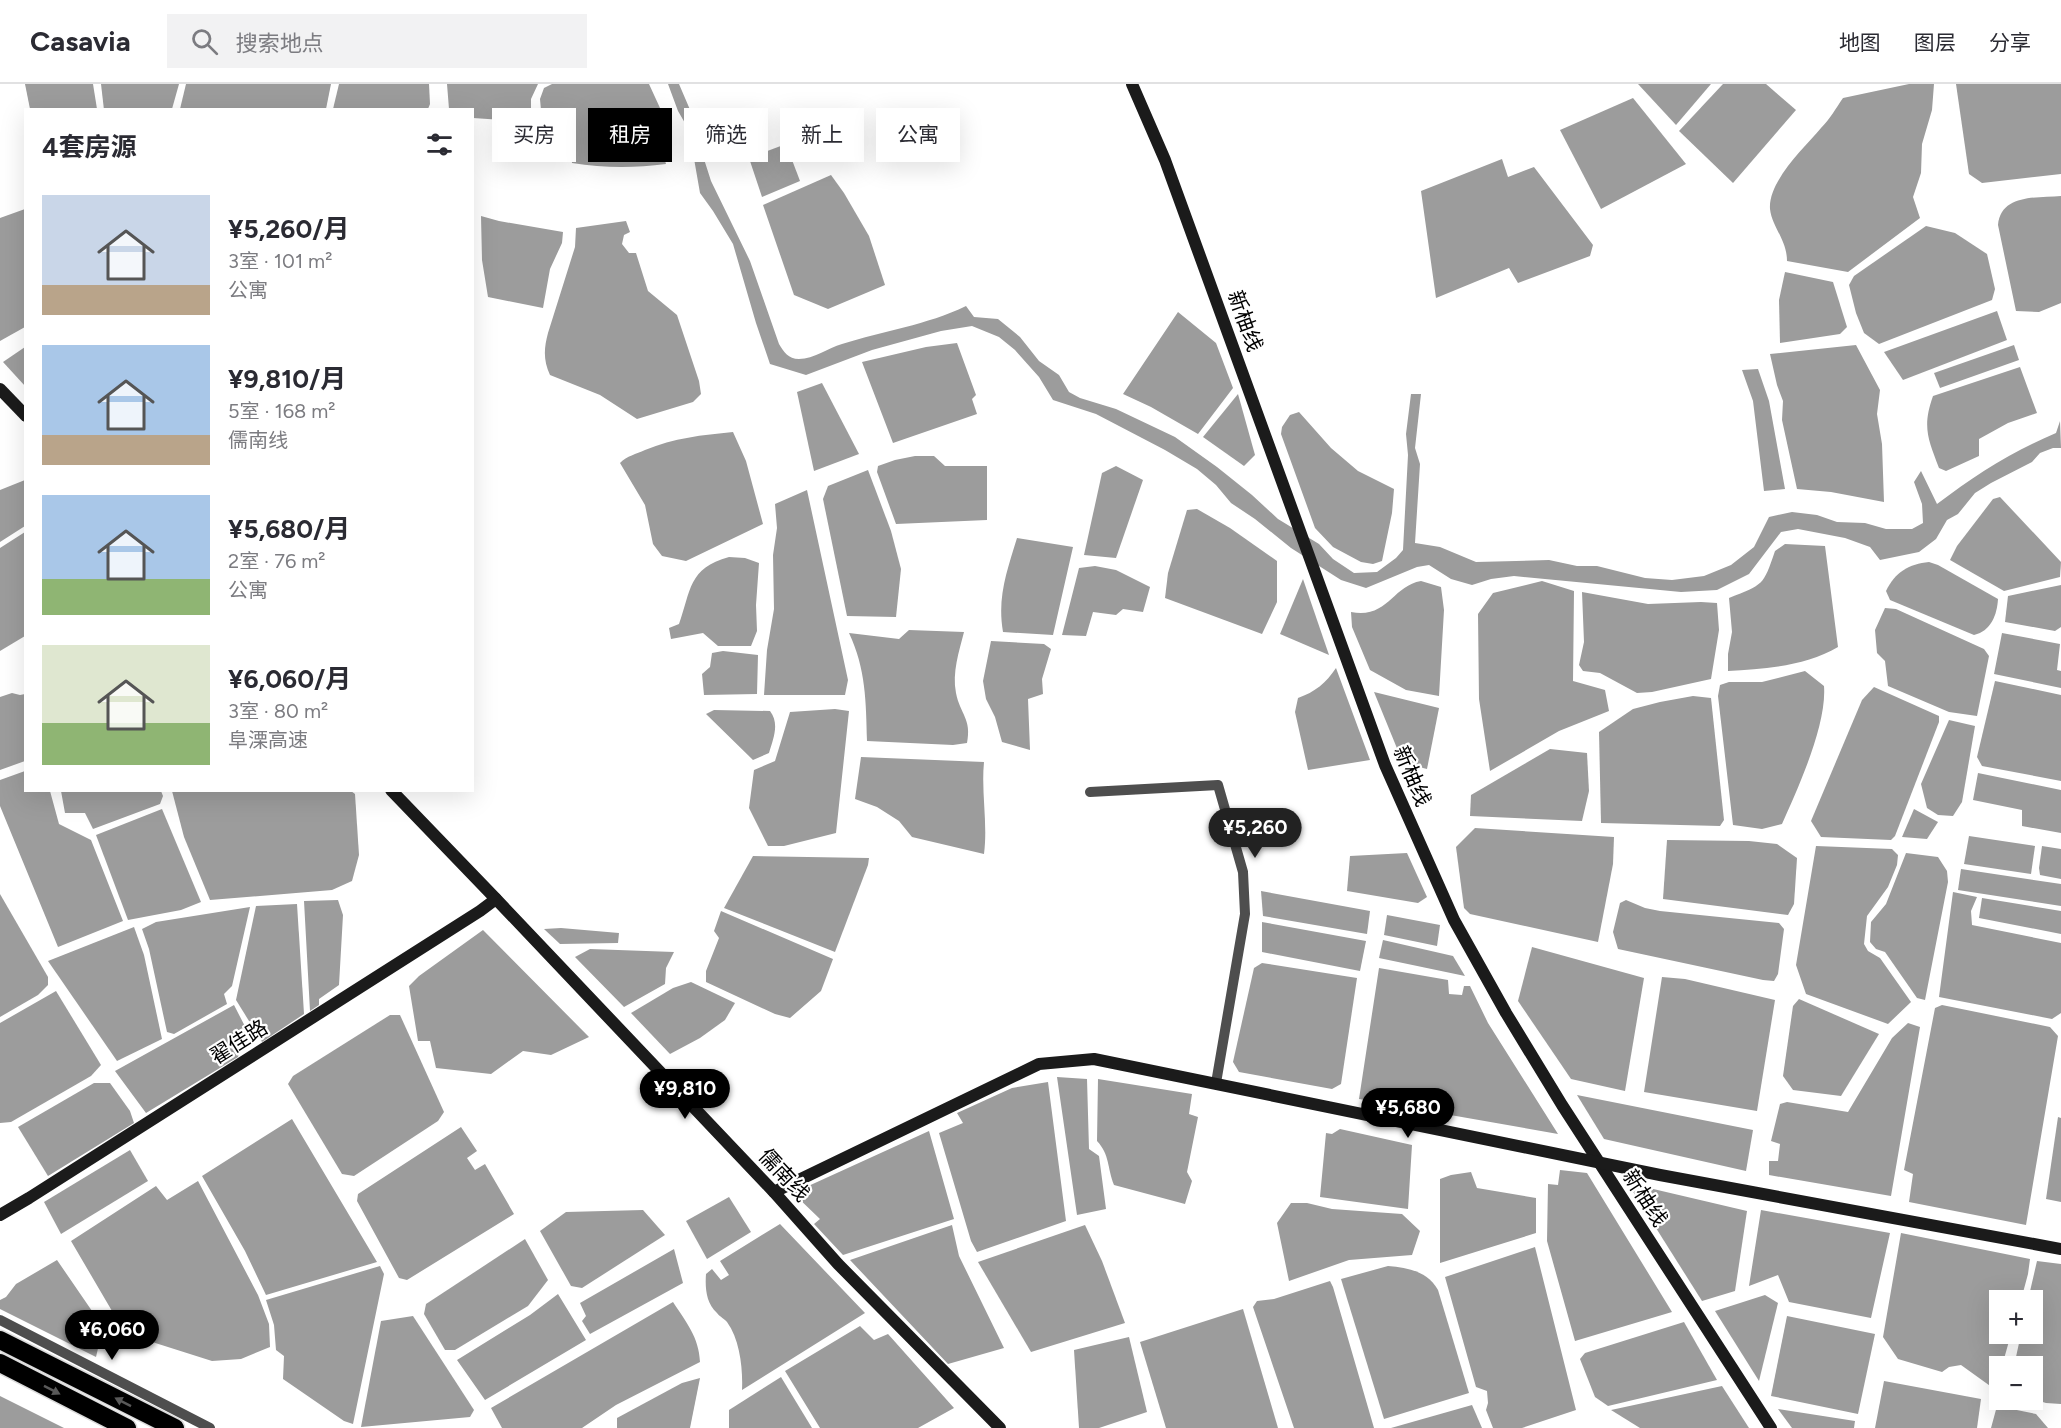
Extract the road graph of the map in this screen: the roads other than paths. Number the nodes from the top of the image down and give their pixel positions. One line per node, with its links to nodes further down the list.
1 (1132, 84): 8 (street, 新柚线)
2 (0, 389): 3 (street)
3 (24, 414)
4 (393, 792): 6 (street, 儒南线)
5 (1090, 792): 7 (street)
6 (496, 898): 9 (street, 儒南线); 10 (street, 翟佳路)
7 (1216, 1083): 8 (street); 9 (street)
8 (1599, 1163): 11 (street); 19 (street, 新柚线)
9 (774, 1192): 18 (street, 儒南线)
10 (0, 1215)
11 (2061, 1249)
12 (0, 1320): 17 (street)
13 (0, 1340): 16 (highway, one-way to 13)
14 (0, 1363): 15 (highway, one-way to 15)
15 (127, 1428)
16 (175, 1428)
17 (210, 1428)
18 (1000, 1428)
19 (1771, 1428)

